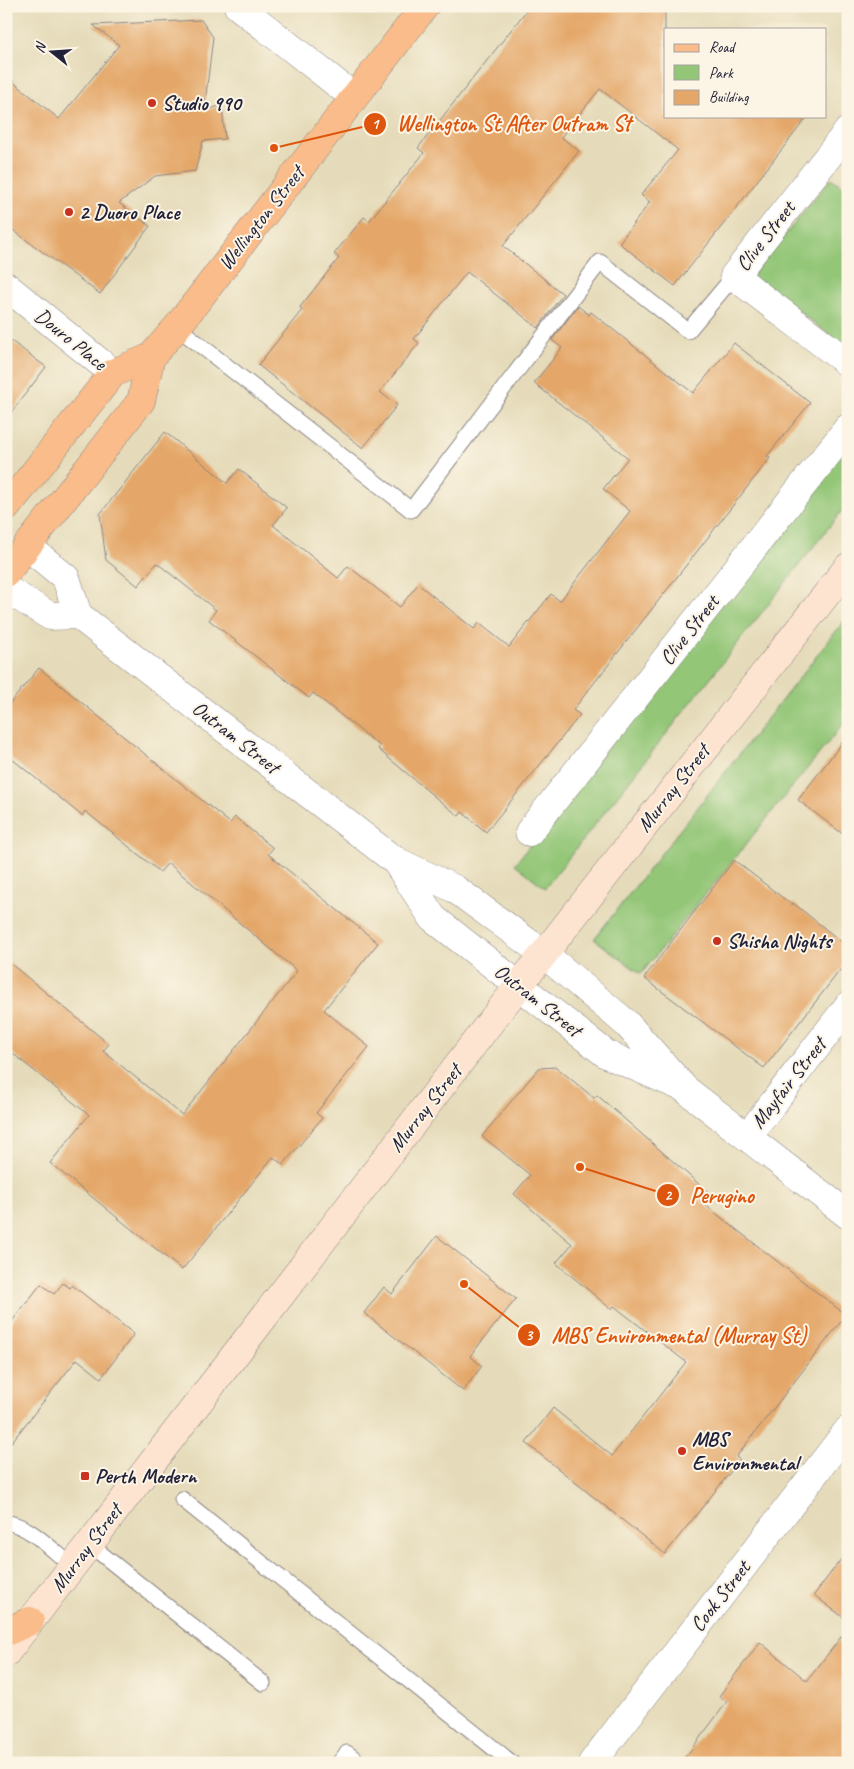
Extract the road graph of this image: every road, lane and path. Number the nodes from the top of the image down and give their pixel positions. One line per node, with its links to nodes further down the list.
1 (238, 6): 3 (street)
2 (425, 6): 3 (main road, Wellington Street)
3 (354, 97): 7 (main road, Wellington Street)
4 (848, 130): 5 (street, Clive Street)
5 (734, 276): 7 (lane); 9 (street, Clive Street)
6 (6, 286): 10 (street, Douro Place)
7 (177, 327): 8 (main road, Wellington Street)
8 (151, 357): 10 (main road, Wellington Street); 13 (main road, Wellington Street)
9 (848, 363)
10 (113, 373): 12 (main road, Wellington Street)
11 (848, 428): 18 (street, Clive Street)
12 (6, 508)
13 (27, 546): 15 (main road, Wellington Street); 17 (street)
14 (848, 567): 20 (main road, Murray Street)
15 (6, 573)
16 (6, 589): 17 (street)
17 (78, 615): 19 (street, Outram Street)
18 (529, 832)
19 (394, 860): 20 (street, Outram Street); 21 (street, Outram Street)
20 (544, 954): 21 (main road, Murray Street); 23 (street, Outram Street)
21 (519, 986): 23 (street, Outram Street); 29 (main road, Murray Street)
22 (848, 1006): 24 (street, Mayfair Street)
23 (685, 1089): 24 (street, Outram Street)
24 (747, 1137): 25 (street, Outram Street)
25 (848, 1215)
26 (848, 1430): 37 (street, Cook Street)
27 (182, 1499): 36 (lane)
28 (6, 1523): 30 (lane)
29 (90, 1544): 30 (main road, Murray Street); 33 (lane)
30 (72, 1566): 31 (main road, Murray Street)
31 (18, 1627): 32 (main road, Murray Street)
32 (6, 1653)
33 (263, 1683)
34 (339, 1763): 35 (lane)
35 (360, 1763)
36 (512, 1763)
37 (592, 1763)

